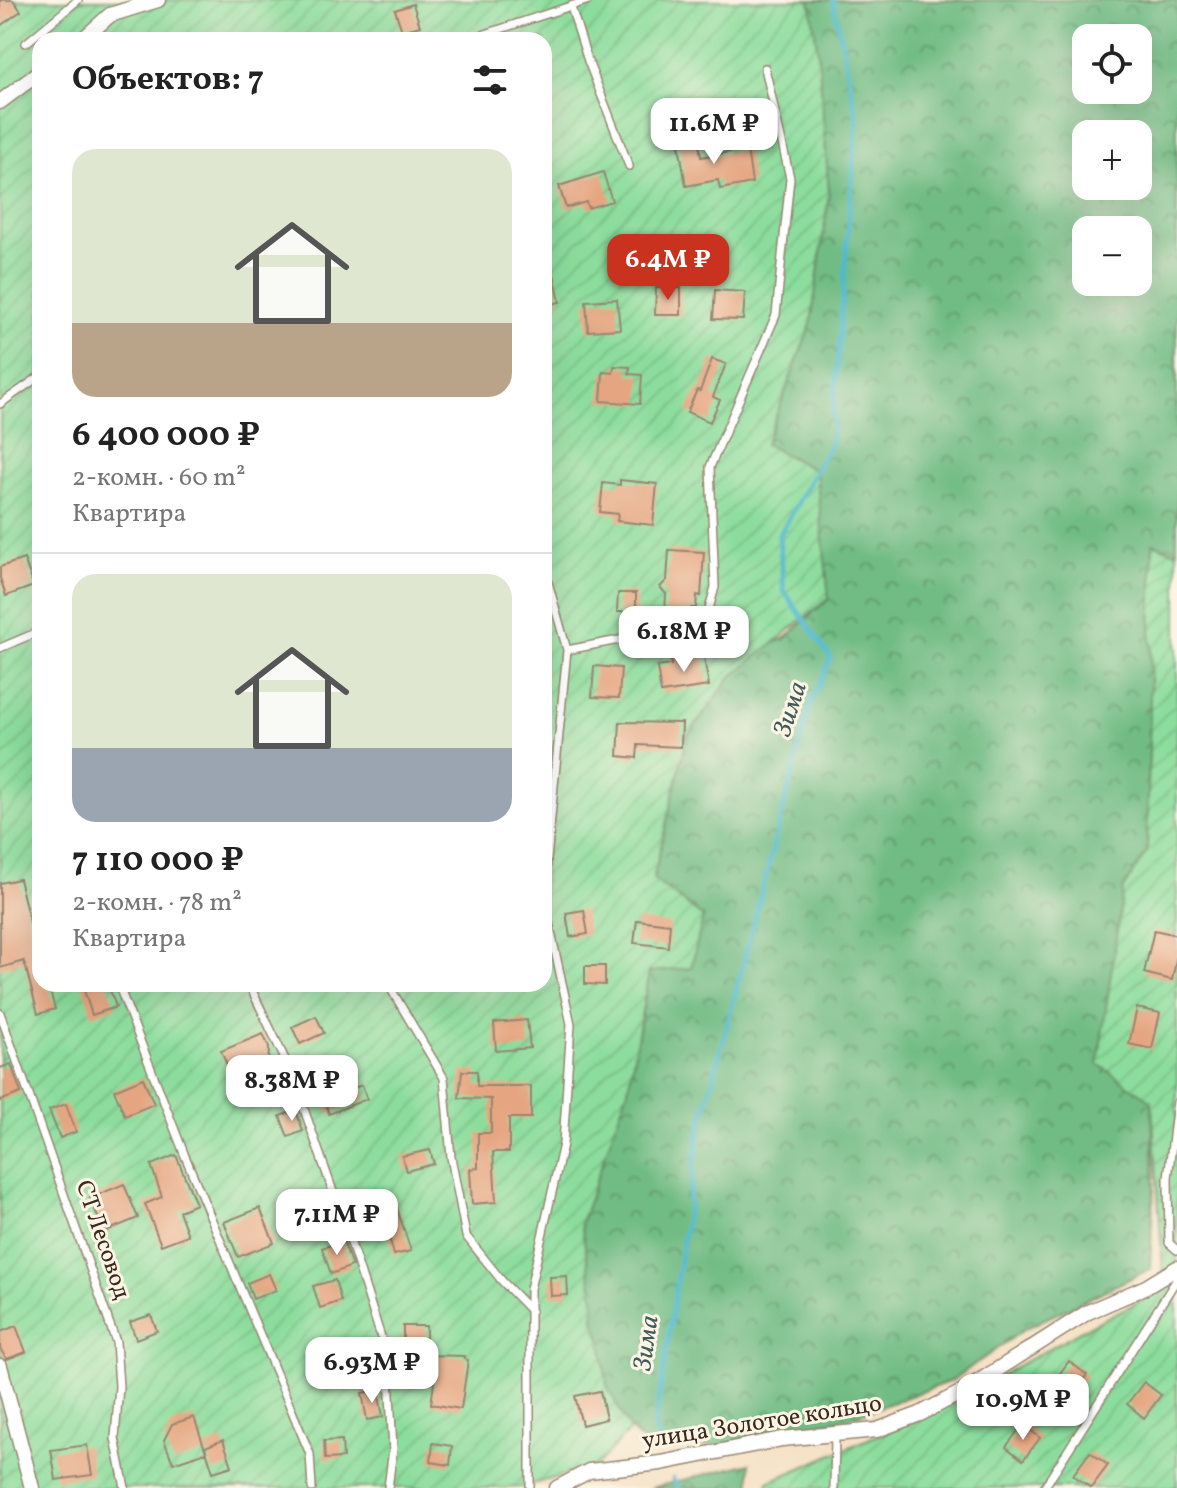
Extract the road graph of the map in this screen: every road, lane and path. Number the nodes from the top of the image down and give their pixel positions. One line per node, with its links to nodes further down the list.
1 (78, 0): 6 (lane)
2 (158, 0): 5 (street)
3 (589, 0): 4 (lane)
4 (571, 7): 8 (lane); 14 (lane)
5 (110, 8): 7 (street)
6 (39, 32)
7 (89, 32)
8 (492, 32)
9 (32, 38): 10 (lane)
10 (26, 43)
11 (765, 68): 20 (lane)
12 (32, 78): 13 (street)
13 (0, 102)
14 (629, 166)
15 (32, 382): 16 (lane)
16 (0, 404)
17 (552, 597): 20 (lane)
18 (32, 634): 19 (lane)
19 (0, 648)
20 (567, 650): 21 (lane)
21 (552, 807)
22 (552, 937): 31 (lane)
23 (121, 992): 36 (lane)
24 (253, 992): 37 (lane)
25 (393, 992): 31 (lane)
26 (0, 1013): 35 (lane, СТ Лесовод)
27 (1177, 1102): 28 (lane)
28 (1177, 1250)
29 (1177, 1268): 33 (street, улица Золотое кольцо)
30 (1177, 1279): 41 (lane)
31 (531, 1311): 38 (lane)
32 (0, 1366): 34 (street)
33 (835, 1435): 39 (street, улица Золотое кольцо); 40 (lane)
34 (32, 1488)
35 (125, 1488)
36 (312, 1488)
37 (388, 1488)
38 (530, 1488)
39 (557, 1488)
40 (834, 1488)
41 (1044, 1488)

